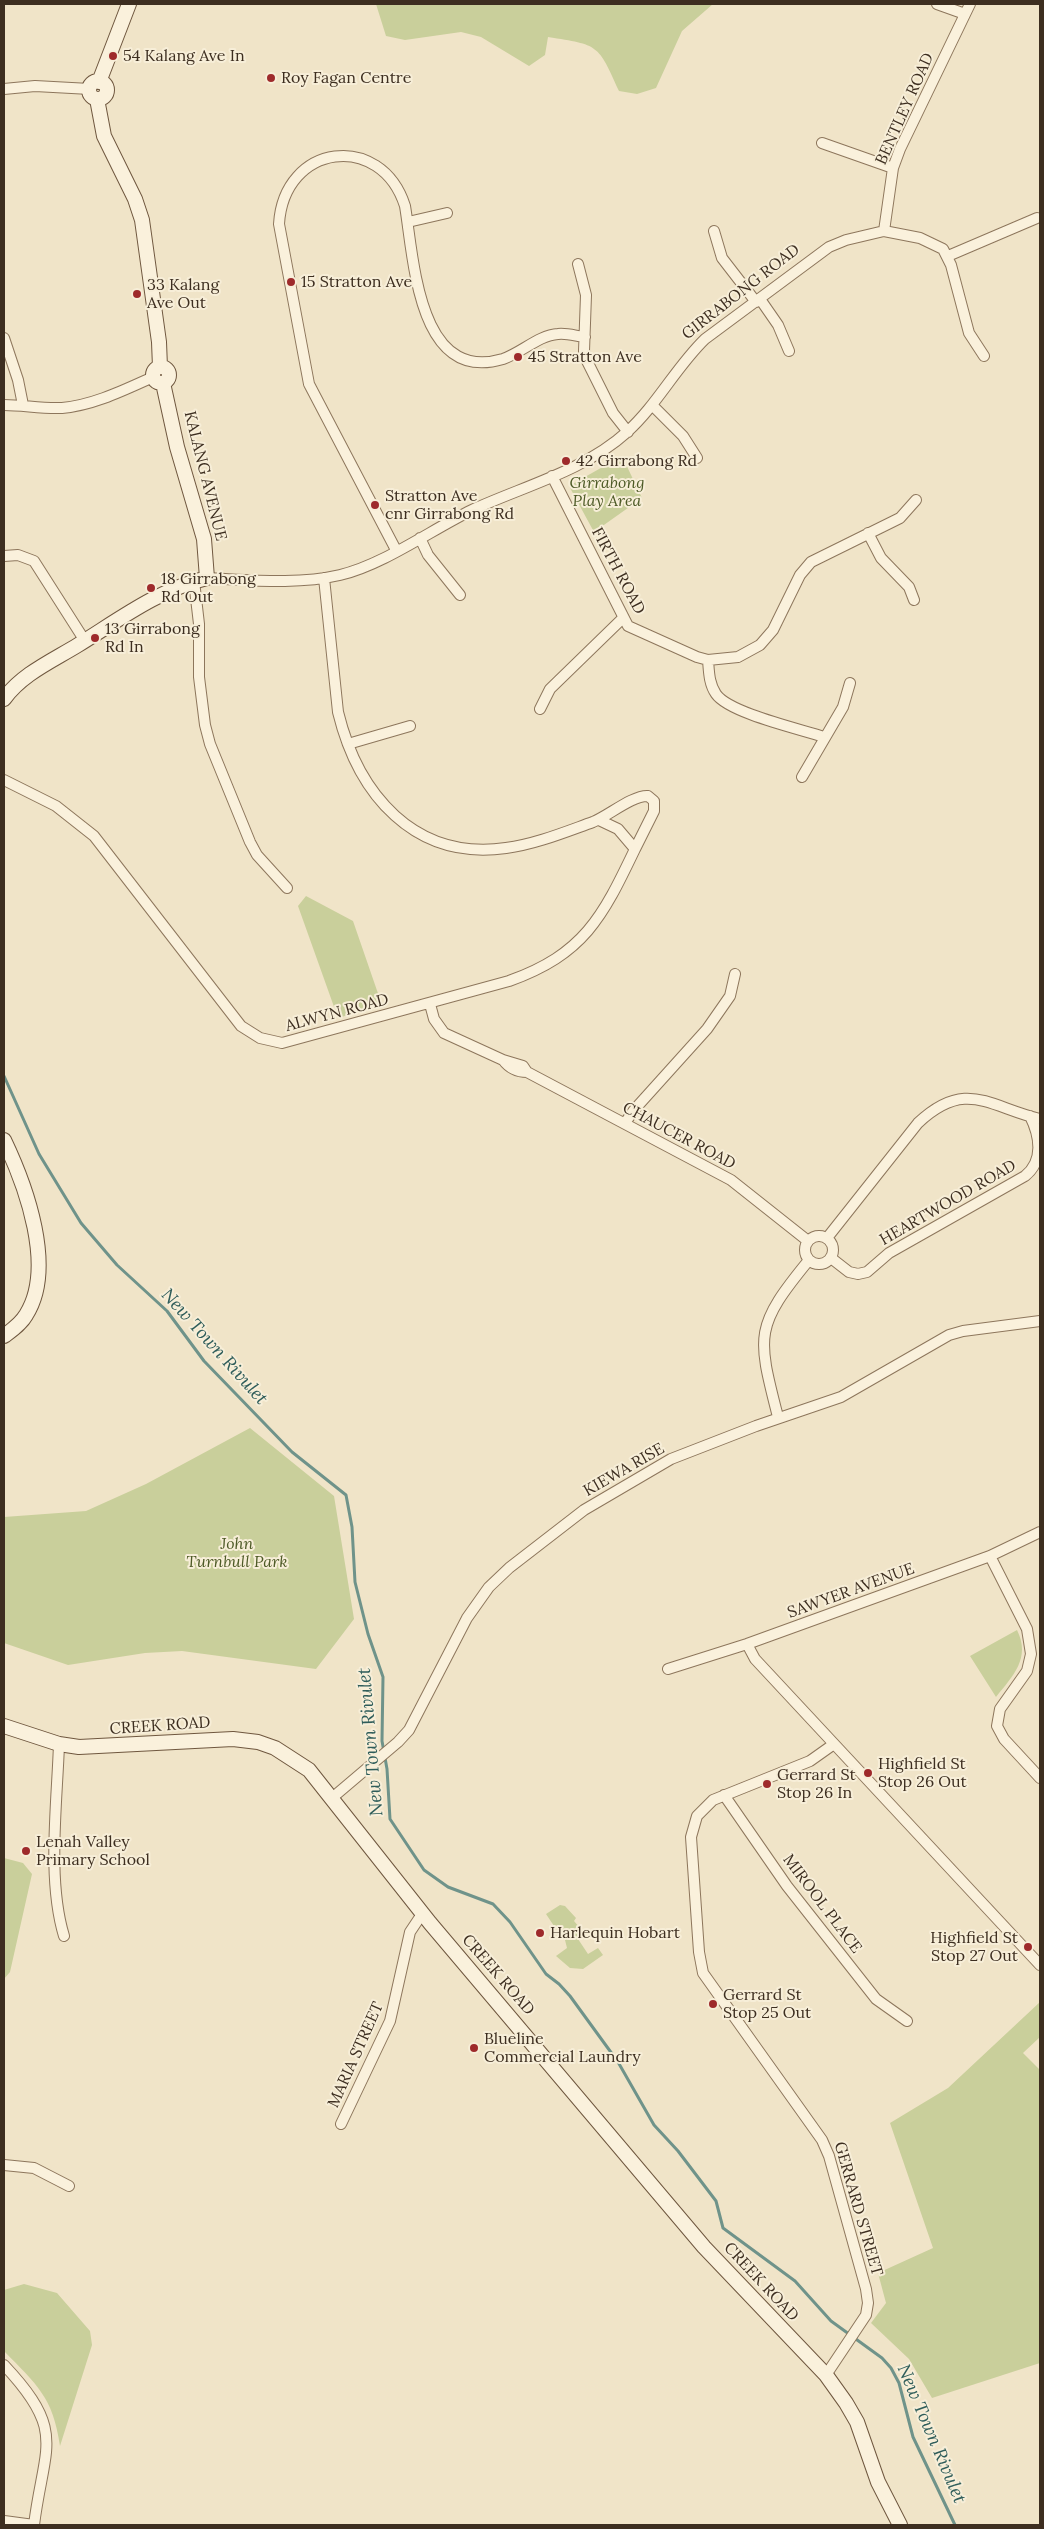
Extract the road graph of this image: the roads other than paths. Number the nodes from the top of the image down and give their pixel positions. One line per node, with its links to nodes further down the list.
1 (129, 4): 6 (street)
2 (937, 4): 4 (street)
3 (970, 4): 4 (street, BENTLEY ROAD)
4 (964, 14): 8 (street, BENTLEY ROAD)
5 (4, 89): 6 (street)
6 (95, 90): 21 (street, KALANG AVENUE)
7 (822, 143): 8 (street)
8 (893, 168): 13 (street, BENTLEY ROAD)
9 (447, 212): 11 (street)
10 (1037, 218): 14 (street)
11 (408, 222): 17 (street); 31 (street)
12 (714, 231): 16 (street)
13 (884, 231): 14 (street, GIRRABONG ROAD); 16 (street, GIRRABONG ROAD)
14 (948, 256): 20 (street)
15 (578, 264): 17 (street)
16 (758, 301): 19 (street); 24 (street, GIRRABONG ROAD)
17 (585, 337): 25 (street)
18 (4, 338): 23 (street)
19 (789, 351)
20 (984, 356)
21 (159, 376): 23 (street); 34 (street, KALANG AVENUE)
22 (4, 404): 23 (street)
23 (23, 405)
24 (652, 405): 25 (street, GIRRABONG ROAD); 26 (street)
25 (628, 432): 27 (street, GIRRABONG ROAD)
26 (697, 458)
27 (552, 476): 30 (street, GIRRABONG ROAD); 37 (street, FIRTH ROAD)
28 (916, 500): 29 (street)
29 (868, 533): 36 (street); 39 (street)
30 (420, 538): 31 (street, GIRRABONG ROAD); 35 (street)
31 (396, 550): 33 (street, GIRRABONG ROAD)
32 (4, 556): 38 (street)
33 (324, 578): 34 (street, GIRRABONG ROAD); 45 (street)
34 (201, 580): 38 (street, GIRRABONG ROAD); 50 (street, KALANG AVENUE)
35 (460, 595)
36 (914, 600)
37 (623, 618): 39 (street, FIRTH ROAD); 42 (street)
38 (84, 641): 41 (street, GIRRABONG ROAD)
39 (708, 660): 44 (street)
40 (850, 683): 44 (street)
41 (4, 699)
42 (540, 709)
43 (410, 726): 45 (street)
44 (824, 737): 46 (street)
45 (348, 744): 48 (street)
46 (802, 777)
47 (4, 780): 52 (street, ALWYN ROAD)
48 (599, 820): 49 (street); 49 (street, ALWYN ROAD)
49 (635, 850): 52 (street, ALWYN ROAD)
50 (287, 888)
51 (735, 974): 55 (street)
52 (430, 1004): 55 (street, CHAUCER ROAD)
53 (1030, 1116): 54 (street); 57 (street); 59 (street, HEARTWOOD ROAD)
54 (1040, 1119)
55 (625, 1123): 58 (street, CHAUCER ROAD)
56 (4, 1140): 62 (street)
57 (827, 1238): 58 (street); 59 (street)
58 (808, 1241): 60 (street)
59 (831, 1258): 60 (street)
60 (809, 1260): 63 (street)
61 (1040, 1321): 63 (street, KIEWA RISE)
62 (4, 1336)
63 (778, 1417): 73 (street, KIEWA RISE)
64 (1040, 1532): 65 (street, SAWYER AVENUE)
65 (990, 1556): 66 (street, SAWYER AVENUE); 71 (street)
66 (747, 1644): 67 (street, SAWYER AVENUE); 70 (street)
67 (668, 1669)
68 (4, 1726): 69 (street, CREEK ROAD)
69 (59, 1744): 73 (street, CREEK ROAD); 75 (street)
70 (834, 1744): 72 (street, GERRARD STREET); 76 (street)
71 (1040, 1778)
72 (724, 1795): 77 (street, MIROOL PLACE); 82 (street, GERRARD STREET)
73 (332, 1798): 74 (street, CREEK ROAD)
74 (422, 1914): 78 (street, MARIA STREET); 82 (street, CREEK ROAD)
75 (64, 1936)
76 (1040, 1965)
77 (907, 2022)
78 (341, 2124)
79 (4, 2165): 80 (street)
80 (68, 2186)
81 (4, 2366): 84 (street)
82 (826, 2375): 85 (street, CREEK ROAD)
83 (4, 2520): 84 (street)
84 (34, 2525)
85 (900, 2525)

